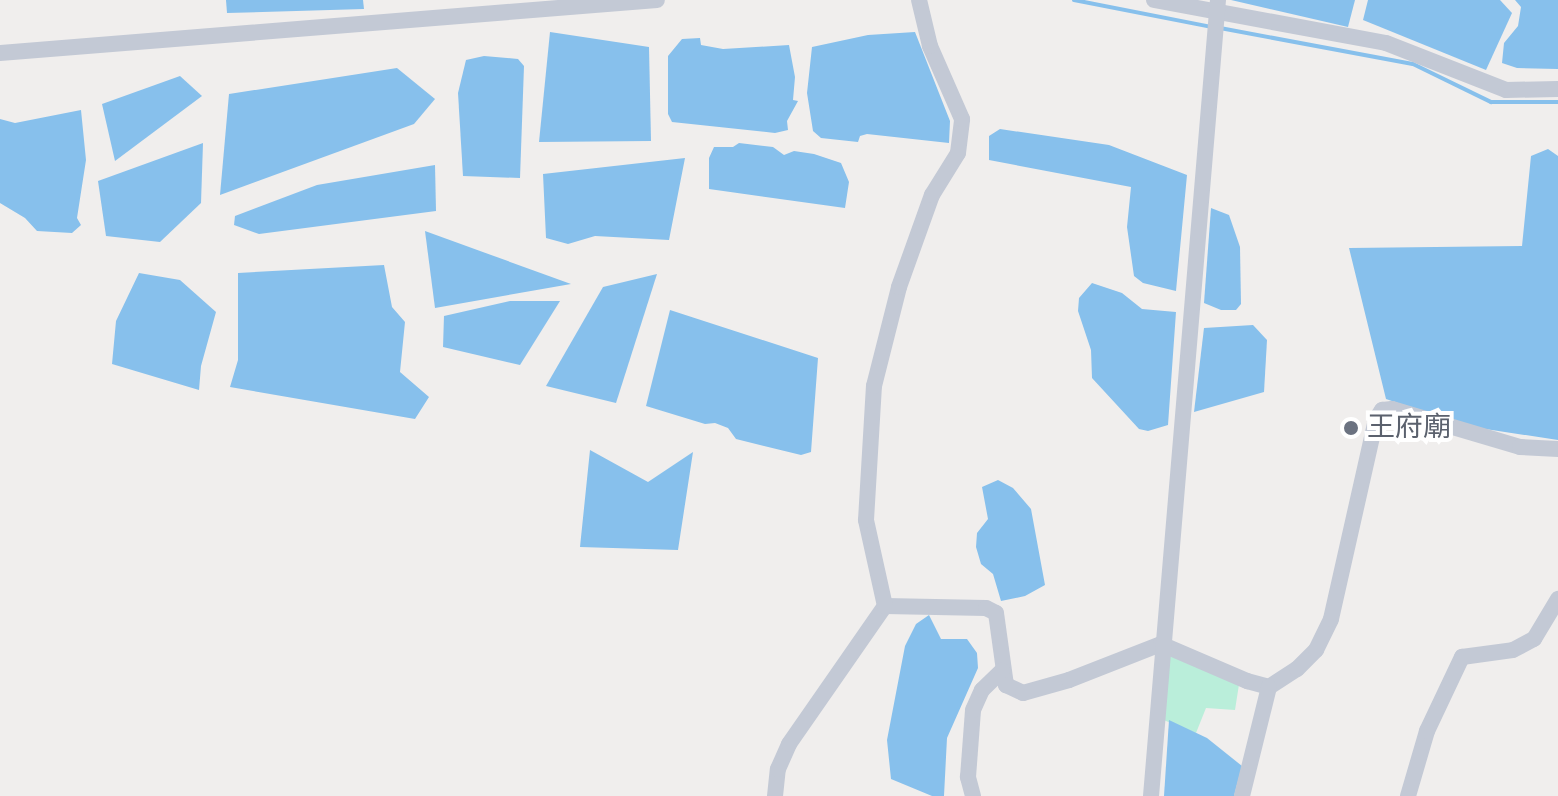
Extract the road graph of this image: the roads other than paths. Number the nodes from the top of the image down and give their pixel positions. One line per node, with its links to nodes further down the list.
1 (657, 0): 5 (street)
2 (919, 0): 9 (street)
3 (1154, 0): 4 (street)
4 (1217, 6): 6 (street); 10 (street)
5 (0, 53)
6 (1558, 89)
7 (1558, 449): 12 (street)
8 (1558, 599): 17 (street)
9 (885, 606): 11 (street); 13 (street)
10 (1161, 644): 11 (street); 12 (street); 15 (street)
11 (1002, 671): 14 (street)
12 (1269, 687): 16 (street)
13 (775, 796)
14 (973, 796)
15 (1151, 796)
16 (1242, 796)
17 (1408, 796)

